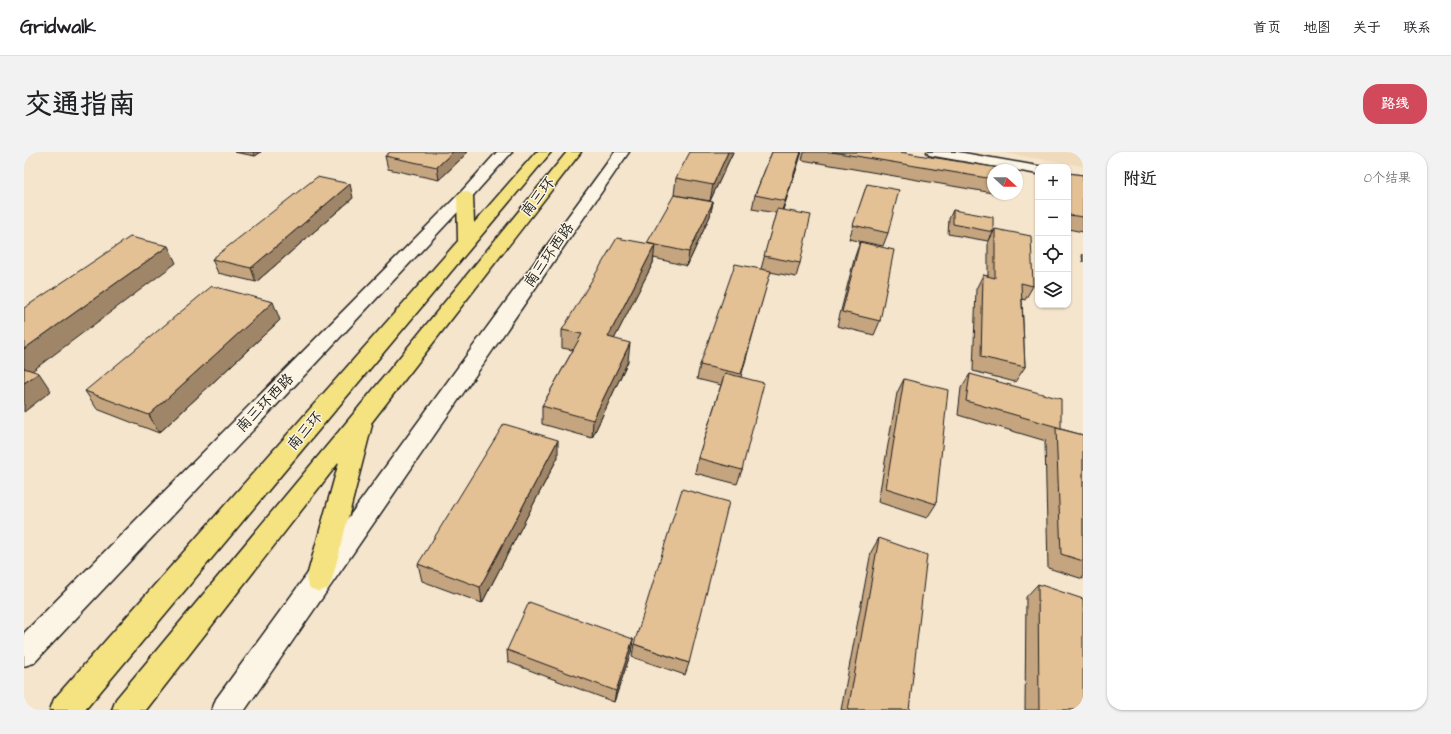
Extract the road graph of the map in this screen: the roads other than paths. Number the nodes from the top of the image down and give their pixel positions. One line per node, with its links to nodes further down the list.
1 (505, 152): 7 (street, 南三环西路)
2 (544, 152): 8 (highway, 南三环)
3 (574, 152): 9 (highway, 南三环)
4 (622, 152): 10 (street, 南三环西路)
5 (934, 152): 6 (street)
6 (1035, 169)
7 (465, 196): 8 (highway); 11 (street, 南三环西路)
8 (466, 244): 12 (highway, 南三环)
9 (363, 417): 10 (highway); 13 (highway, 南三环)
10 (319, 580): 14 (street, 南三环西路)
11 (24, 653)
12 (65, 710)
13 (127, 710)
14 (227, 710)

